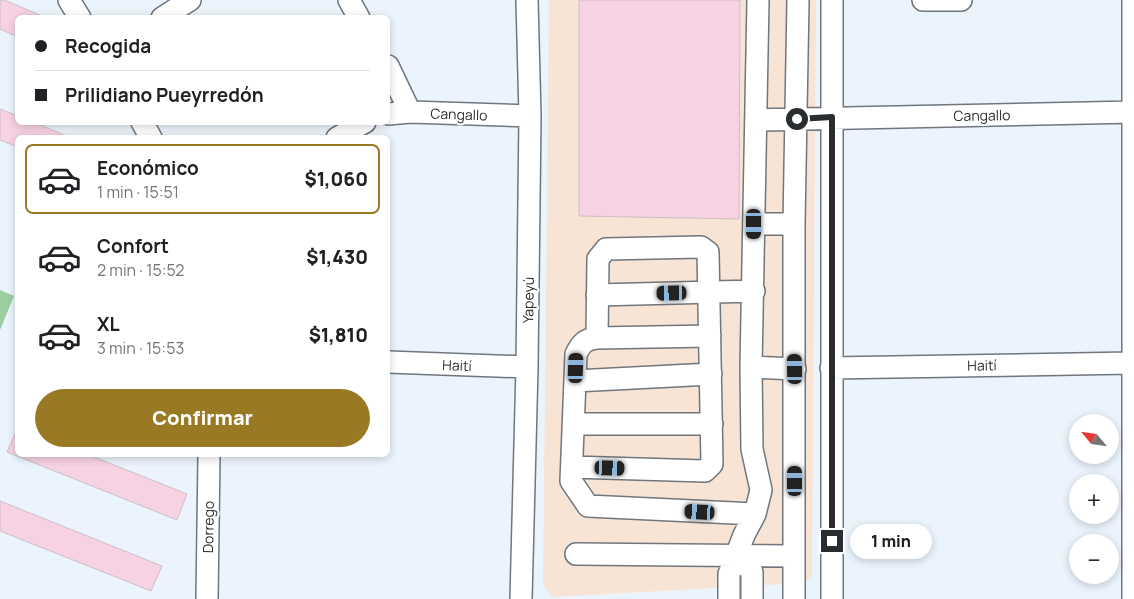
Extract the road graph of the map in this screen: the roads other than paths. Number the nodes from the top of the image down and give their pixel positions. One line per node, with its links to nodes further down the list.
1 (69, 0): 11 (street)
2 (190, 0): 12 (street)
3 (349, 0): 13 (street)
4 (527, 0): 18 (street, Yapeyú)
5 (758, 0): 21 (street)
6 (798, 0): 20 (street)
7 (832, 0): 19 (street)
8 (923, 0): 9 (street)
9 (961, 0)
10 (1133, 0): 16 (street)
11 (78, 15)
12 (167, 15)
13 (357, 15)
14 (390, 70): 15 (street)
15 (410, 112): 17 (street, Cangallo); 18 (street, Cangallo)
16 (1133, 112): 19 (street, Cangallo); 29 (street)
17 (390, 114)
18 (530, 116): 35 (street, Yapeyú)
19 (832, 117): 20 (street, Cangallo); 36 (street)
20 (797, 119): 21 (street, Cangallo); 25 (street)
21 (756, 120): 24 (street)
22 (360, 125): 23 (street)
23 (341, 135)
24 (754, 224): 25 (street); 26 (street)
25 (794, 224): 37 (street)
26 (754, 291): 27 (street); 34 (street)
27 (710, 292): 28 (street); 28 (street); 30 (street)
28 (597, 295): 31 (street)
29 (1133, 302): 33 (street)
30 (710, 336): 31 (street); 38 (street)
31 (597, 338): 39 (street)
32 (390, 362): 35 (street, Haití)
33 (1132, 363): 36 (street, Haití); 45 (street)
34 (751, 367): 37 (street); 44 (street)
35 (527, 368): 50 (street, Yapeyú)
36 (831, 368): 54 (street)
37 (795, 369): 48 (street)
38 (711, 374): 39 (street); 41 (street)
39 (575, 381): 40 (street)
40 (574, 424): 41 (street); 43 (street)
41 (712, 424): 43 (street)
42 (209, 457): 49 (street, Dorrego)
43 (572, 467): 44 (street)
44 (755, 514): 47 (street)
45 (1133, 543): 55 (street)
46 (576, 554): 47 (street)
47 (738, 555): 48 (street); 51 (street); 52 (street)
48 (794, 556): 53 (street)
49 (207, 599)
50 (521, 599)
51 (729, 599)
52 (752, 599)
53 (794, 599)
54 (832, 599)
55 (1133, 599)

